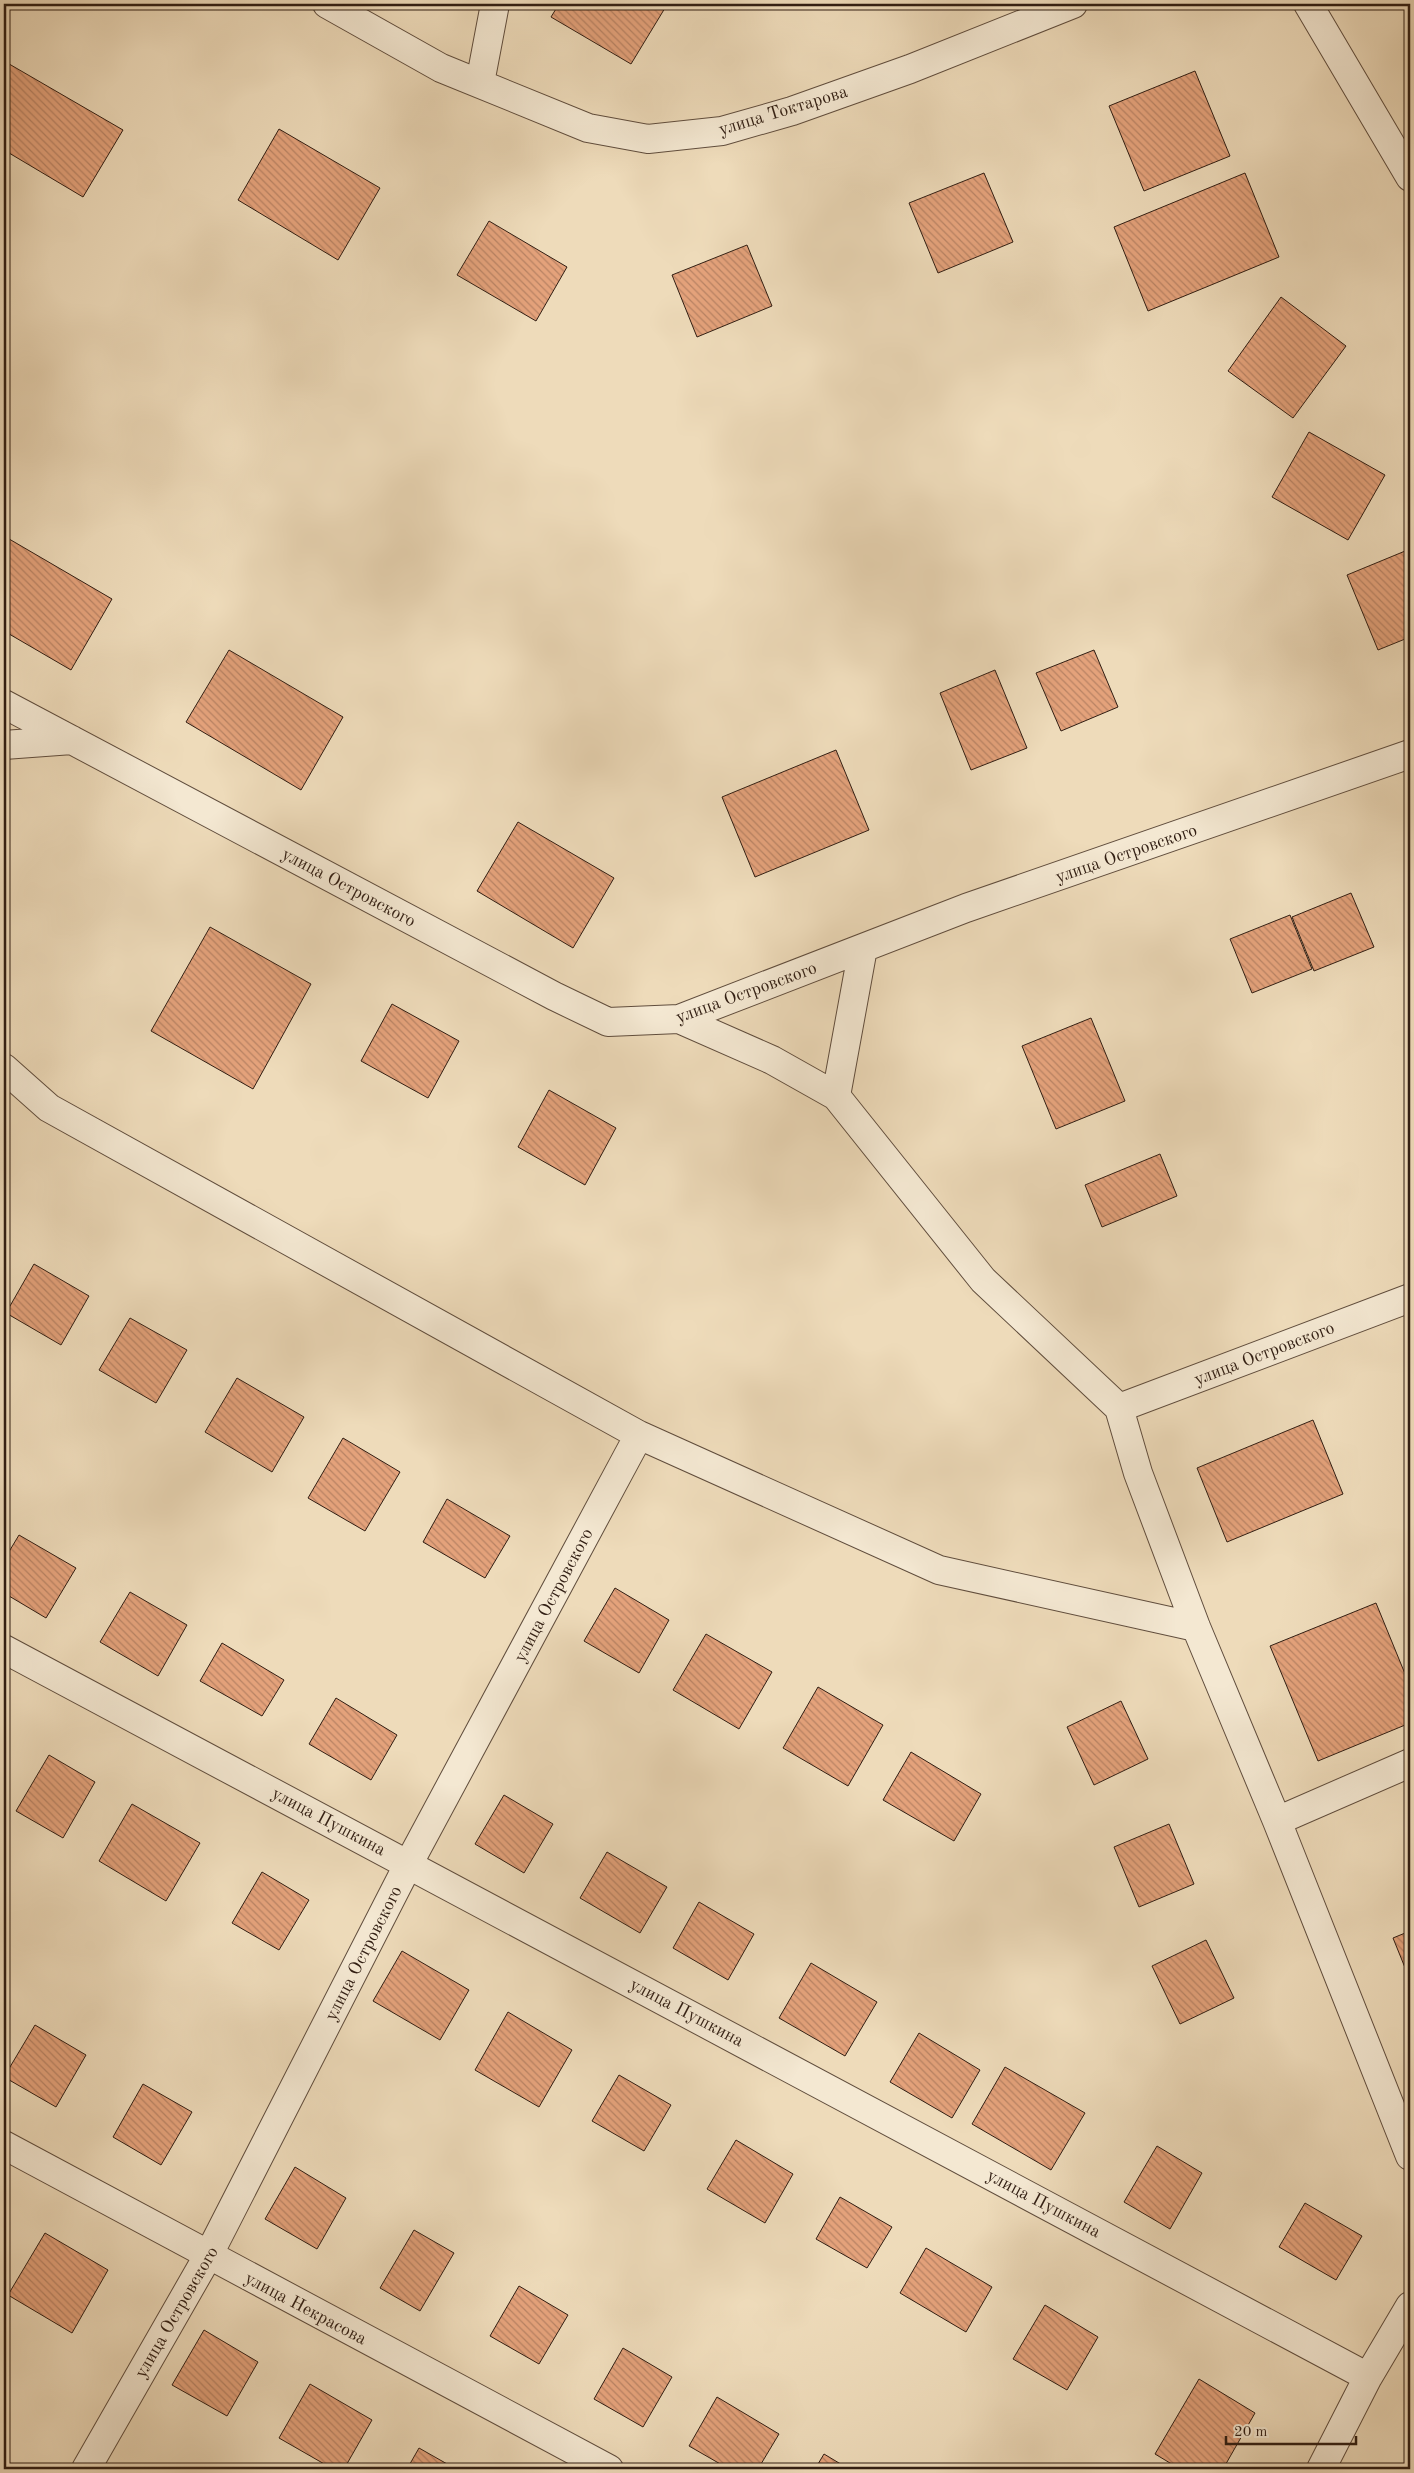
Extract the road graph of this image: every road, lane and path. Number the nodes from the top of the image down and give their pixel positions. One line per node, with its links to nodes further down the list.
1 (328, 4): 5 (street, улица Токтарова)
2 (495, 4): 5 (street)
3 (1073, 4): 5 (street, улица Токтарова)
4 (1308, 4): 6 (street)
5 (480, 82)
6 (1410, 177)
7 (4, 704): 8 (street, улица Островского)
8 (72, 740): 9 (street); 12 (street, улица Островского)
9 (4, 746)
10 (1410, 754): 11 (street, улица Островского)
11 (863, 948): 12 (street, улица Островского); 14 (street)
12 (679, 1020): 14 (street)
13 (4, 1068): 17 (street)
14 (836, 1096): 16 (street)
15 (1410, 1298): 16 (street, улица Островского)
16 (1119, 1408): 18 (street)
17 (639, 1436): 18 (street); 22 (street, улица Островского)
18 (1196, 1627): 21 (street)
19 (4, 1649): 22 (street, улица Пушкина)
20 (1410, 1763): 21 (street)
21 (1277, 1821): 24 (street)
22 (409, 1864): 25 (street, улица Островского); 27 (street, улица Пушкина)
23 (4, 2145): 25 (street, улица Некрасова)
24 (1410, 2156)
25 (208, 2256): 28 (street, улица Островского); 29 (street, улица Некрасова)
26 (1410, 2306): 27 (street)
27 (1368, 2377): 30 (street)
28 (86, 2469)
29 (609, 2469)
30 (1321, 2469)

